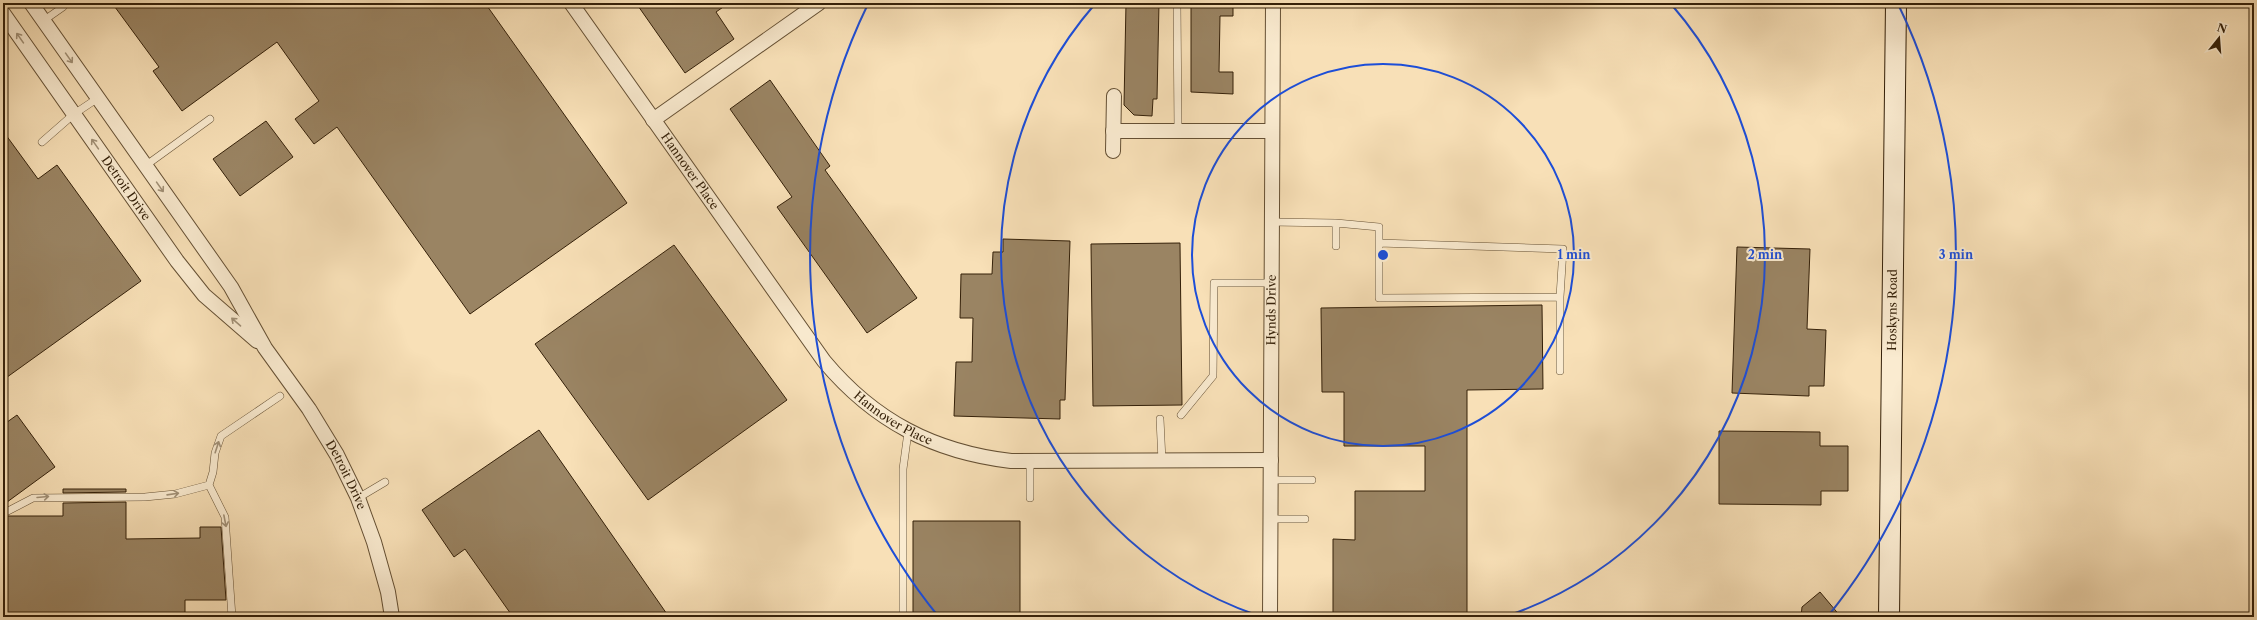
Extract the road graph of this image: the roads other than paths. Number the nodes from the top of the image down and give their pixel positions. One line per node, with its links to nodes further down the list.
1 (31, 3): 9 (street, Detroit Drive)
2 (571, 3): 14 (street, Hannover Place)
3 (820, 3): 14 (street, Hannover Place)
4 (1177, 3): 16 (lane)
5 (1273, 3): 17 (street, Hynds Drive)
6 (1896, 3): 49 (main road, Hoskyns Road)
7 (63, 7): 9 (lane)
8 (3, 13): 12 (street, Detroit Drive, one-way to 8)
9 (43, 21): 11 (street, Detroit Drive, one-way to 11)
10 (1114, 96): 15 (street)
11 (98, 98): 12 (lane); 20 (street, Detroit Drive)
12 (74, 114): 18 (lane); 27 (street, Detroit Drive, one-way to 12)
13 (210, 119): 20 (lane)
14 (653, 120): 32 (street, Hannover Place)
15 (1113, 131): 16 (street); 19 (street)
16 (1178, 131): 17 (street)
17 (1272, 131): 21 (street, Hynds Drive)
18 (42, 142)
19 (1113, 151)
20 (145, 166): 27 (street, Detroit Drive, one-way to 27)
21 (1272, 222): 22 (lane); 25 (street, Hynds Drive)
22 (1336, 223): 23 (lane); 24 (lane)
23 (1379, 243): 26 (lane); 26 (lane)
24 (1336, 246)
25 (1272, 284): 30 (lane); 33 (street, Hynds Drive)
26 (1560, 297): 28 (lane)
27 (265, 348): 40 (street, Detroit Drive)
28 (1560, 371)
29 (280, 396): 39 (lane, one-way to 29)
30 (1181, 415)
31 (1160, 419): 34 (lane)
32 (908, 432): 35 (street, Hannover Place); 47 (lane)
33 (1271, 460): 34 (street, Hannover Place); 36 (street, Hynds Drive)
34 (1162, 461): 35 (street, Hannover Place)
35 (1030, 462): 41 (lane)
36 (1271, 480): 37 (lane); 44 (street, Hynds Drive)
37 (1312, 480)
38 (385, 482): 40 (lane)
39 (209, 485): 42 (lane, one-way to 39); 45 (lane, one-way to 45)
40 (358, 498): 46 (street, Detroit Drive)
41 (1030, 498)
42 (8, 511)
43 (1305, 518): 44 (lane)
44 (1270, 519): 48 (street, Hynds Drive)
45 (232, 617)
46 (392, 617)
47 (903, 617)
48 (1270, 617)
49 (1889, 617)

